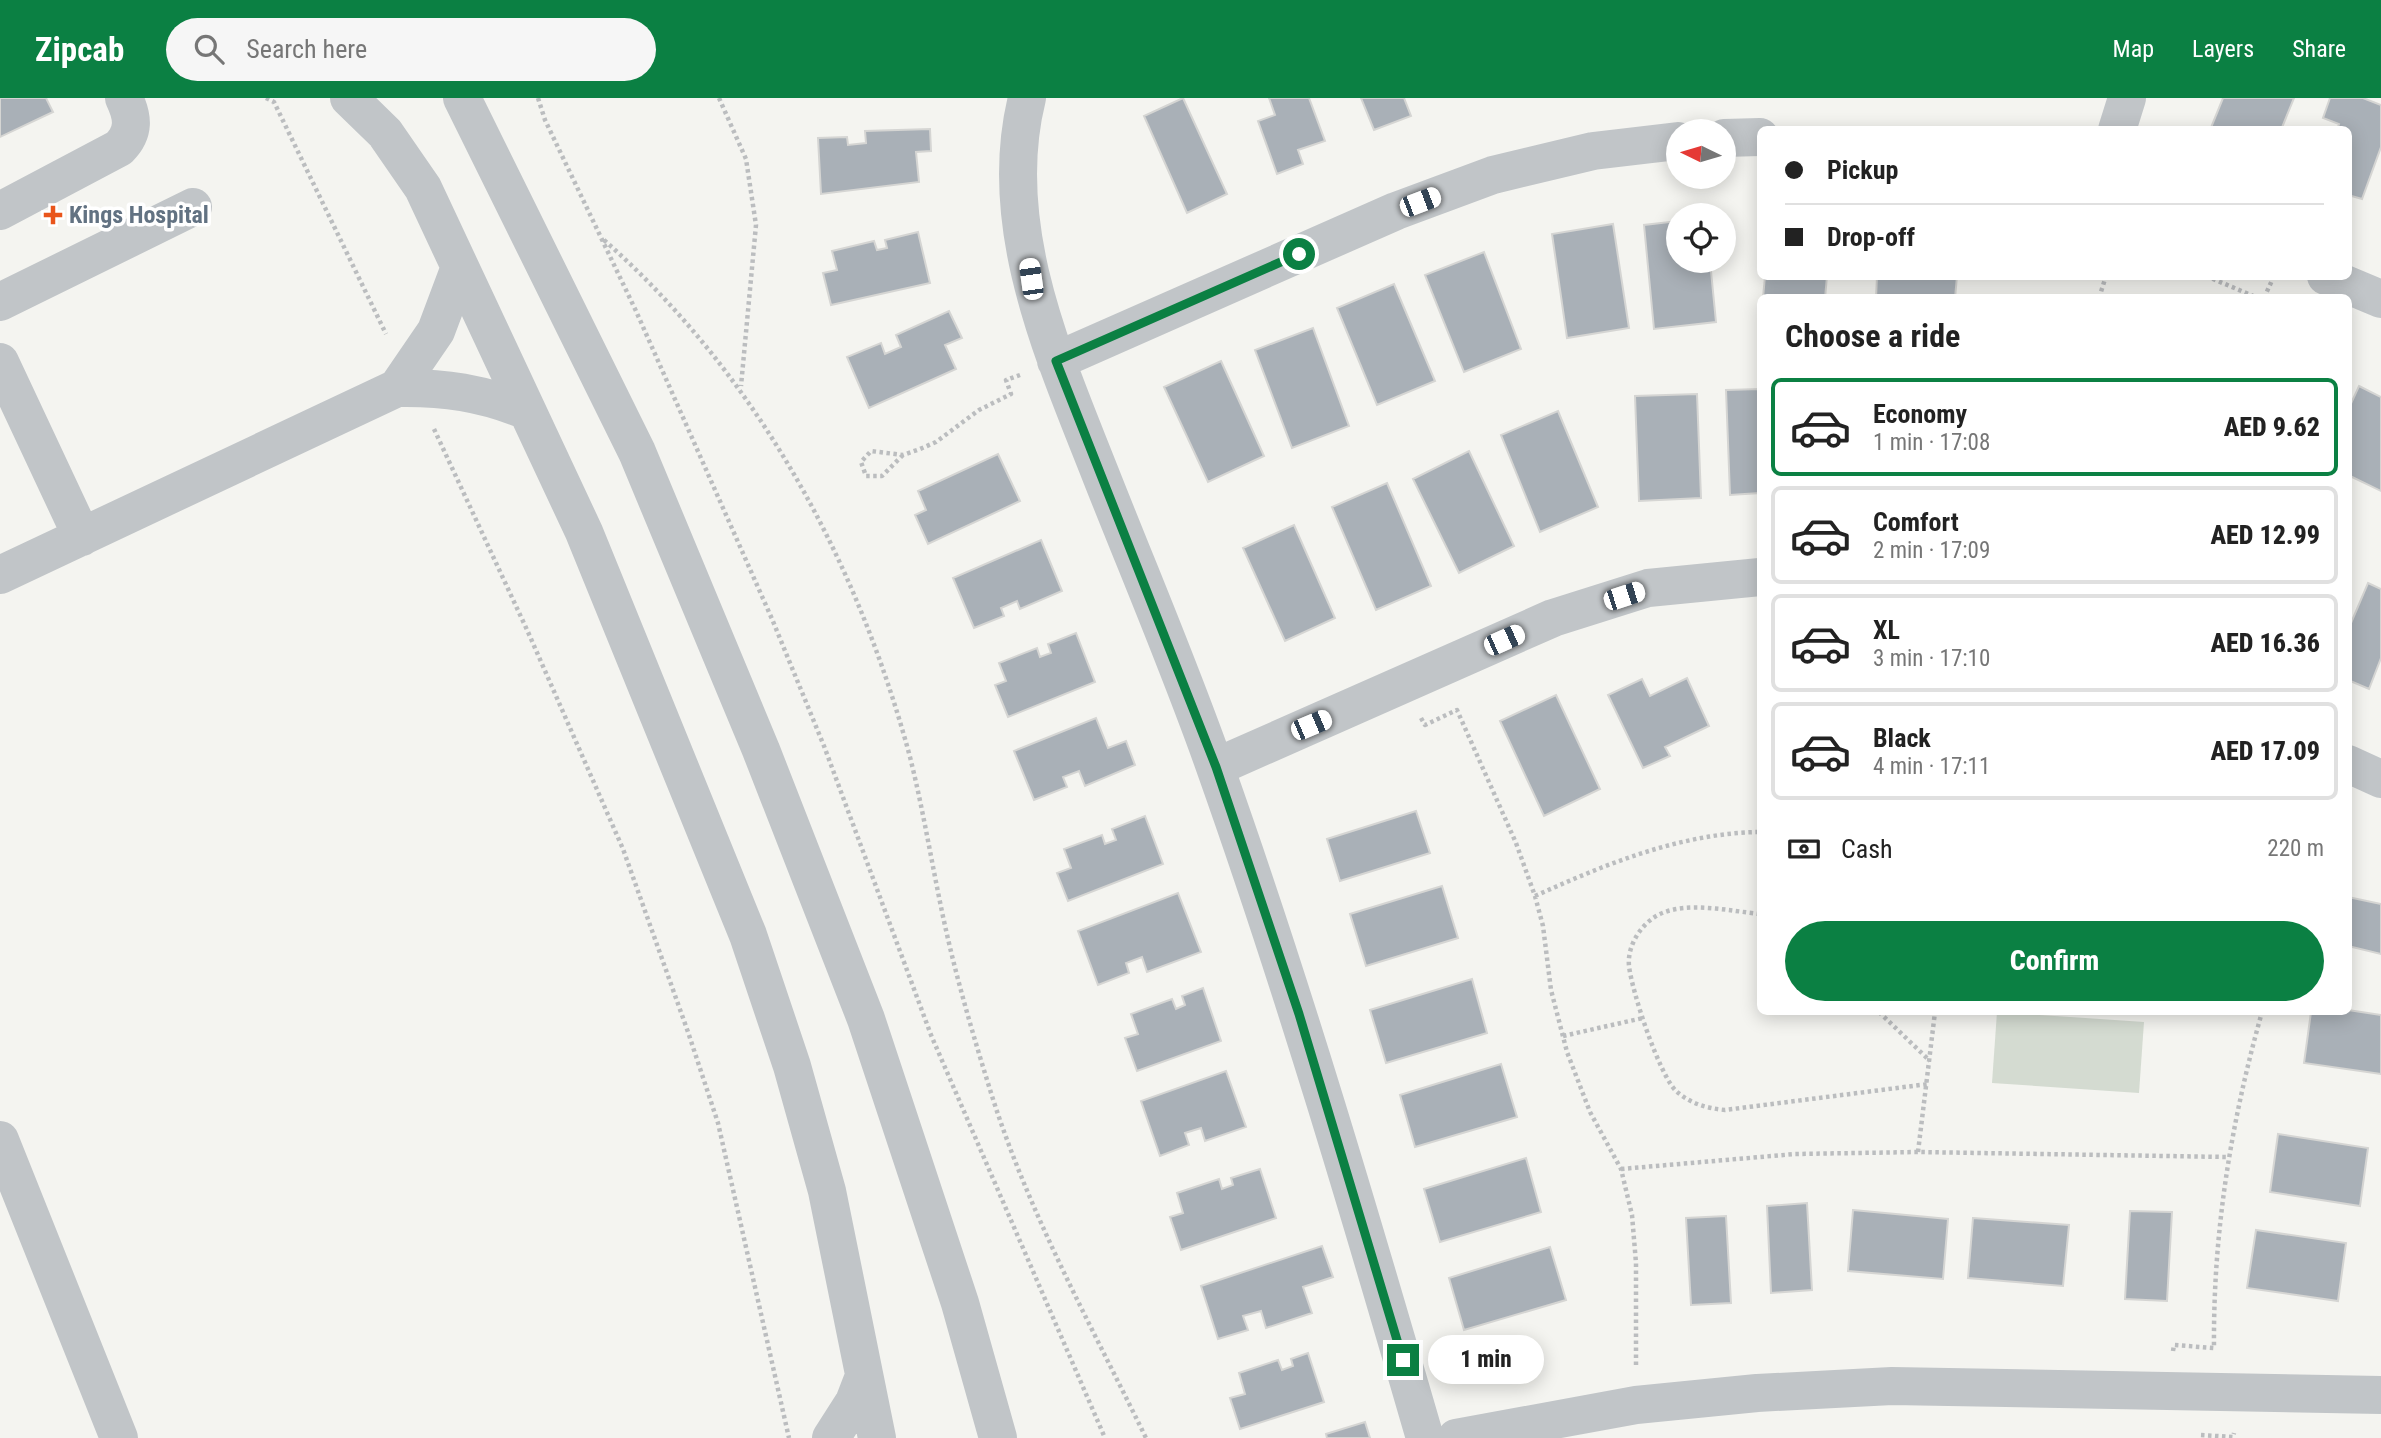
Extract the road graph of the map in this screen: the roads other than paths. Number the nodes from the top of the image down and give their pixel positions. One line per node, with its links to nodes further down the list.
1 (124, 98): 11 (street)
2 (349, 98): 12 (street)
3 (462, 98): 33 (street)
4 (1027, 98): 16 (street)
5 (2127, 98): 6 (street)
6 (2118, 126)
7 (1757, 137): 8 (street)
8 (1736, 138)
9 (1666, 142): 16 (street)
10 (193, 207): 15 (street)
11 (0, 211)
12 (460, 267): 18 (street); 19 (street)
13 (2336, 280): 14 (street)
14 (2381, 299)
15 (0, 302)
16 (1056, 361): 25 (street)
17 (5, 384): 20 (street)
18 (405, 384): 19 (street); 20 (street)
19 (527, 411): 28 (street)
20 (82, 537): 21 (street)
21 (16, 568): 23 (street)
22 (1757, 577): 25 (street)
23 (0, 582)
24 (2352, 766): 26 (street)
25 (1216, 767): 34 (street)
26 (2381, 779)
27 (0, 1140): 30 (street)
28 (864, 1376): 31 (street); 32 (street)
29 (2381, 1395): 35 (street)
30 (119, 1438)
31 (831, 1438)
32 (877, 1438)
33 (998, 1438)
34 (1425, 1438)
35 (1456, 1438)

